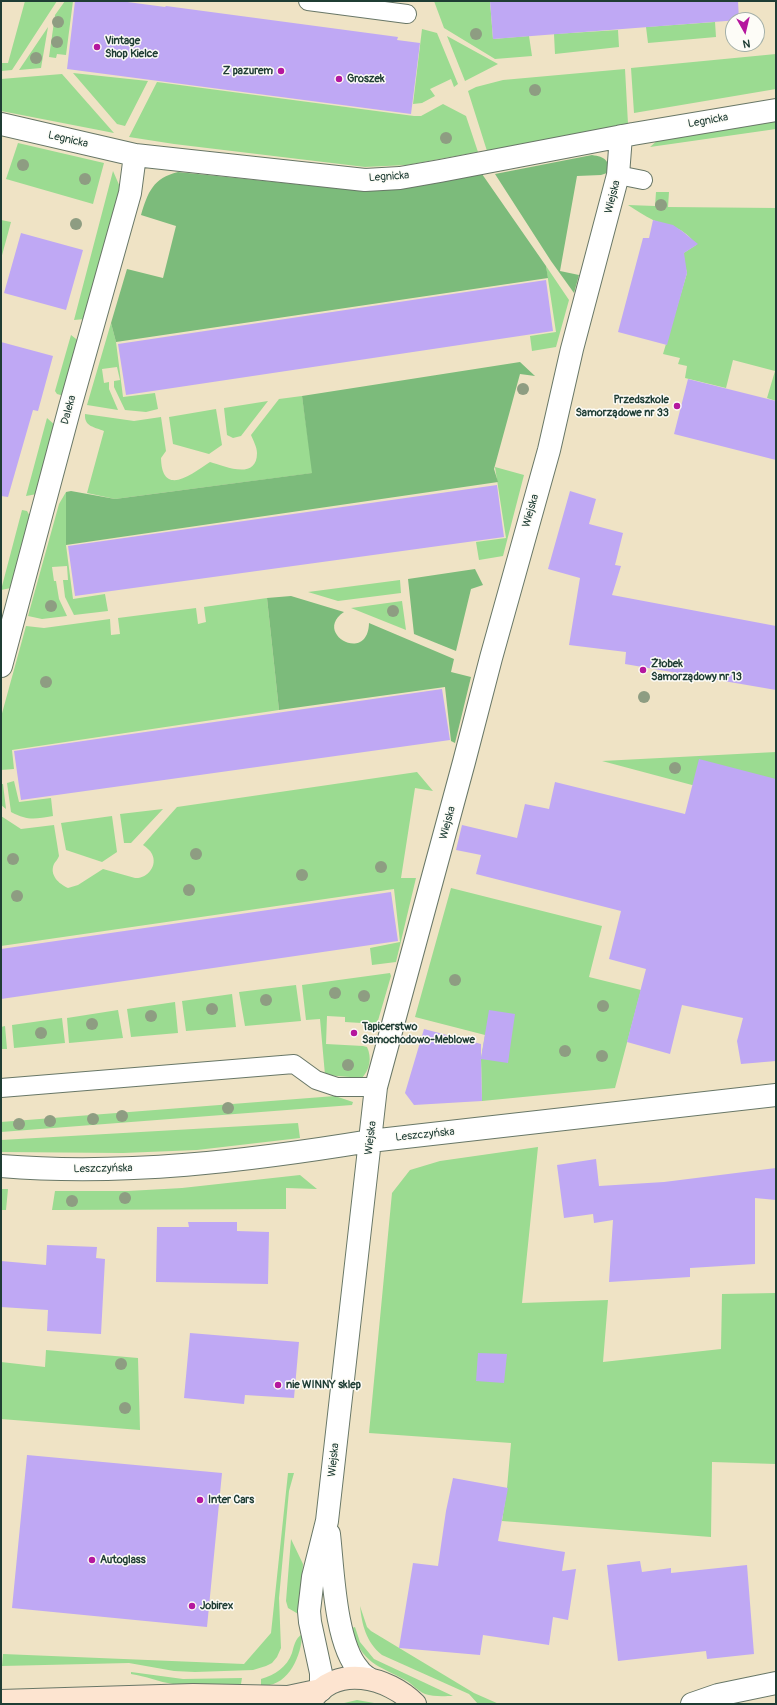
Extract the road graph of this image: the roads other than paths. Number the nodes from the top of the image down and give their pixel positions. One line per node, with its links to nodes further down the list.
1 (308, 1): 2 (lane)
2 (407, 14)
3 (776, 110): 5 (street, Legnicka)
4 (1, 124): 6 (street, Legnicka)
5 (621, 136): 6 (street, Legnicka); 7 (street, Wiejska)
6 (135, 155): 9 (street, Daleka)
7 (618, 175): 8 (lane); 10 (street, Wiejska)
8 (643, 180)
9 (1, 666)
10 (376, 1087): 11 (lane); 13 (street, Wiejska)
11 (1, 1088)
12 (776, 1095): 13 (street, Leszczyńska)
13 (370, 1141): 14 (street, Leszczyńska); 15 (street, Wiejska)
14 (1, 1166)
15 (327, 1521): 16 (street, Wiejska); 19 (street, Wiejska)
16 (368, 1678): 19 (street); 22 (street)
17 (776, 1683): 23 (street)
18 (133, 1697): 19 (street); 20 (street); 21 (street)
19 (315, 1697)
20 (1, 1701)
21 (167, 1704)
22 (415, 1704)
23 (692, 1704)

